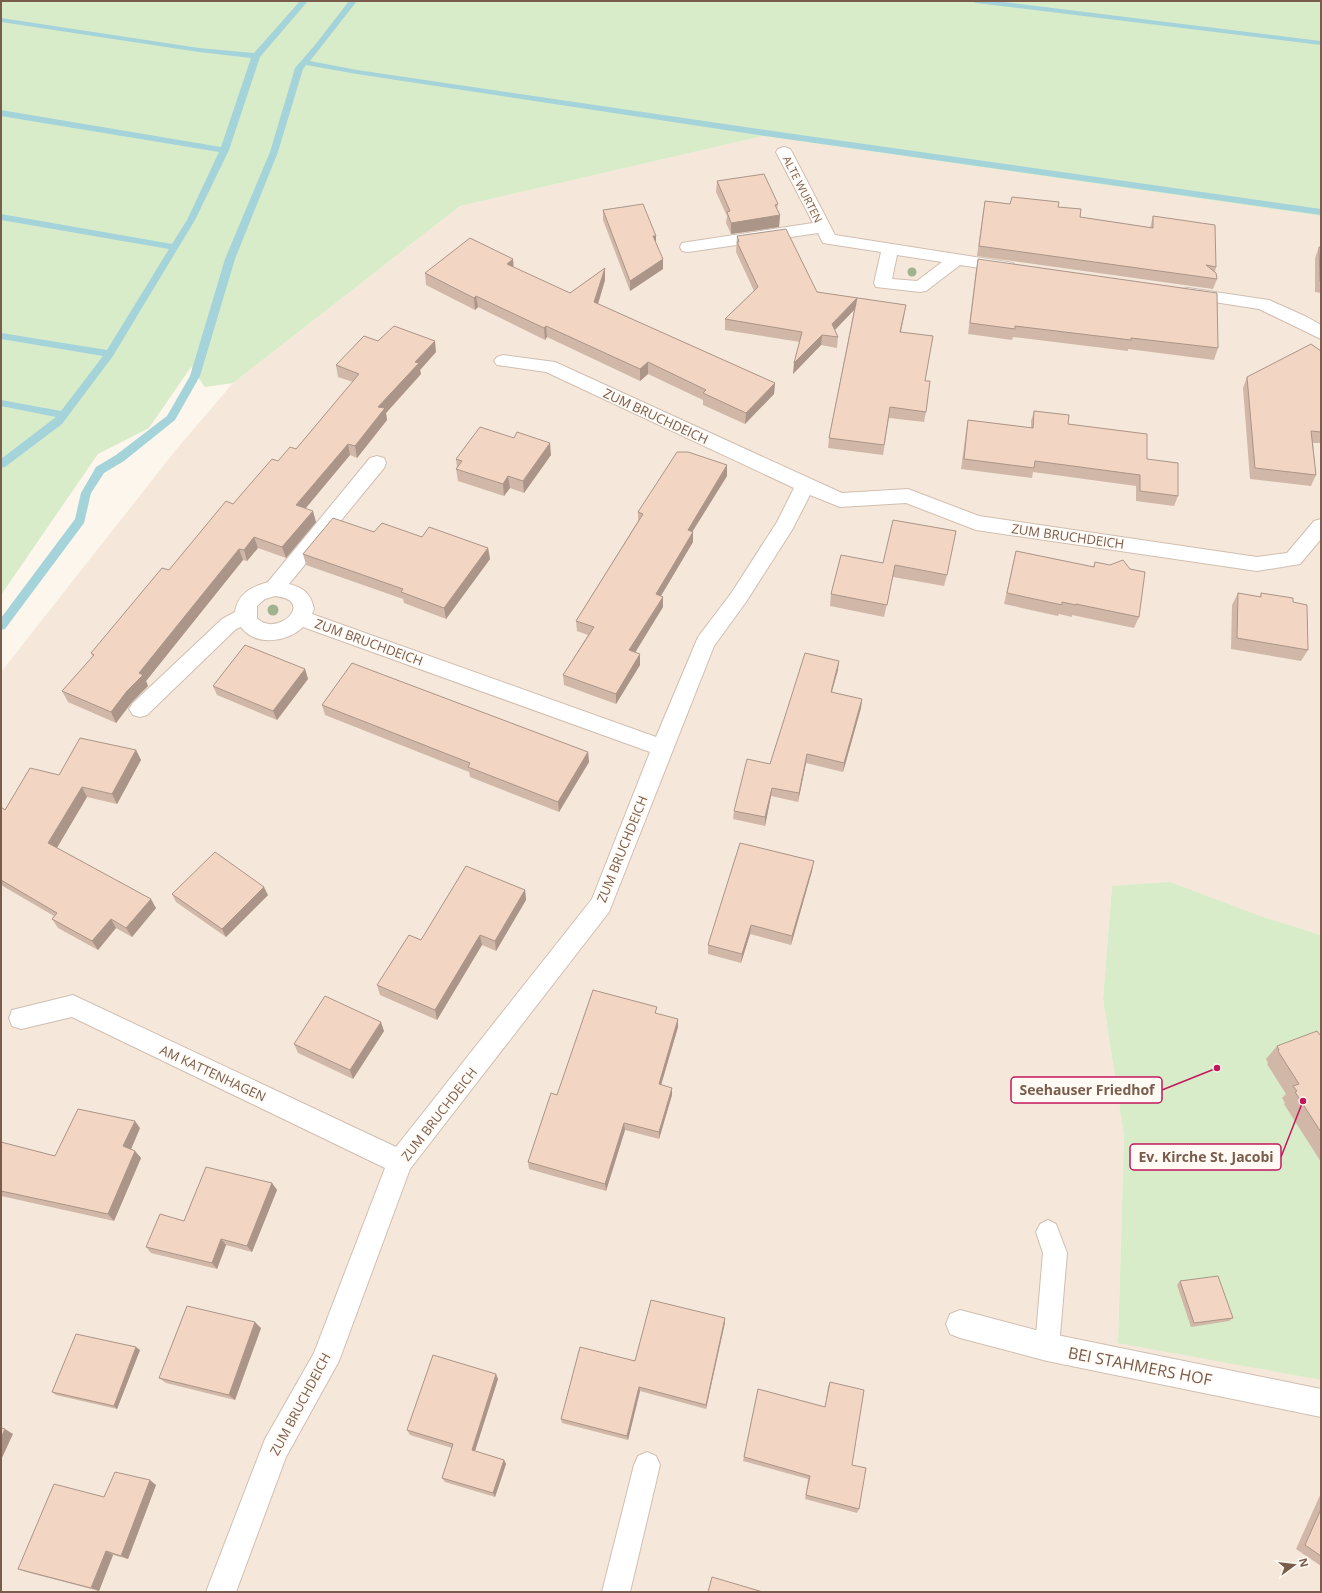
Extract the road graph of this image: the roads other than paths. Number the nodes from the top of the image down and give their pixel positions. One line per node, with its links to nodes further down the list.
1 (784, 152): 2 (street, ALTE WURTEN)
2 (822, 227): 3 (street, ALTE WURTEN); 4 (street, ALTE WURTEN)
3 (688, 247)
4 (890, 249): 5 (street, ALTE WURTEN); 5 (street)
5 (956, 260): 6 (street, ALTE WURTEN)
6 (1019, 269)
7 (1176, 292): 8 (street)
8 (1321, 333)
9 (503, 361): 11 (street, ZUM BRUCHDEICH)
10 (377, 463): 13 (street)
11 (805, 485): 12 (street, ZUM BRUCHDEICH); 17 (street, ZUM BRUCHDEICH)
12 (1321, 526)
13 (275, 588): 14 (street); 15 (street, ZUM BRUCHDEICH)
14 (245, 616): 15 (street, ZUM BRUCHDEICH); 16 (street)
15 (301, 618): 17 (street, ZUM BRUCHDEICH)
16 (140, 709)
17 (662, 748): 19 (street, ZUM BRUCHDEICH)
18 (21, 1018): 19 (street, AM KATTENHAGEN)
19 (400, 1162): 25 (street, ZUM BRUCHDEICH)
20 (1048, 1232): 22 (lane)
21 (960, 1324): 22 (street, BEI STAHMERS HOF)
22 (1047, 1347): 23 (street, BEI STAHMERS HOF)
23 (1321, 1403)
24 (647, 1465): 26 (lane)
25 (221, 1592)
26 (616, 1592)

